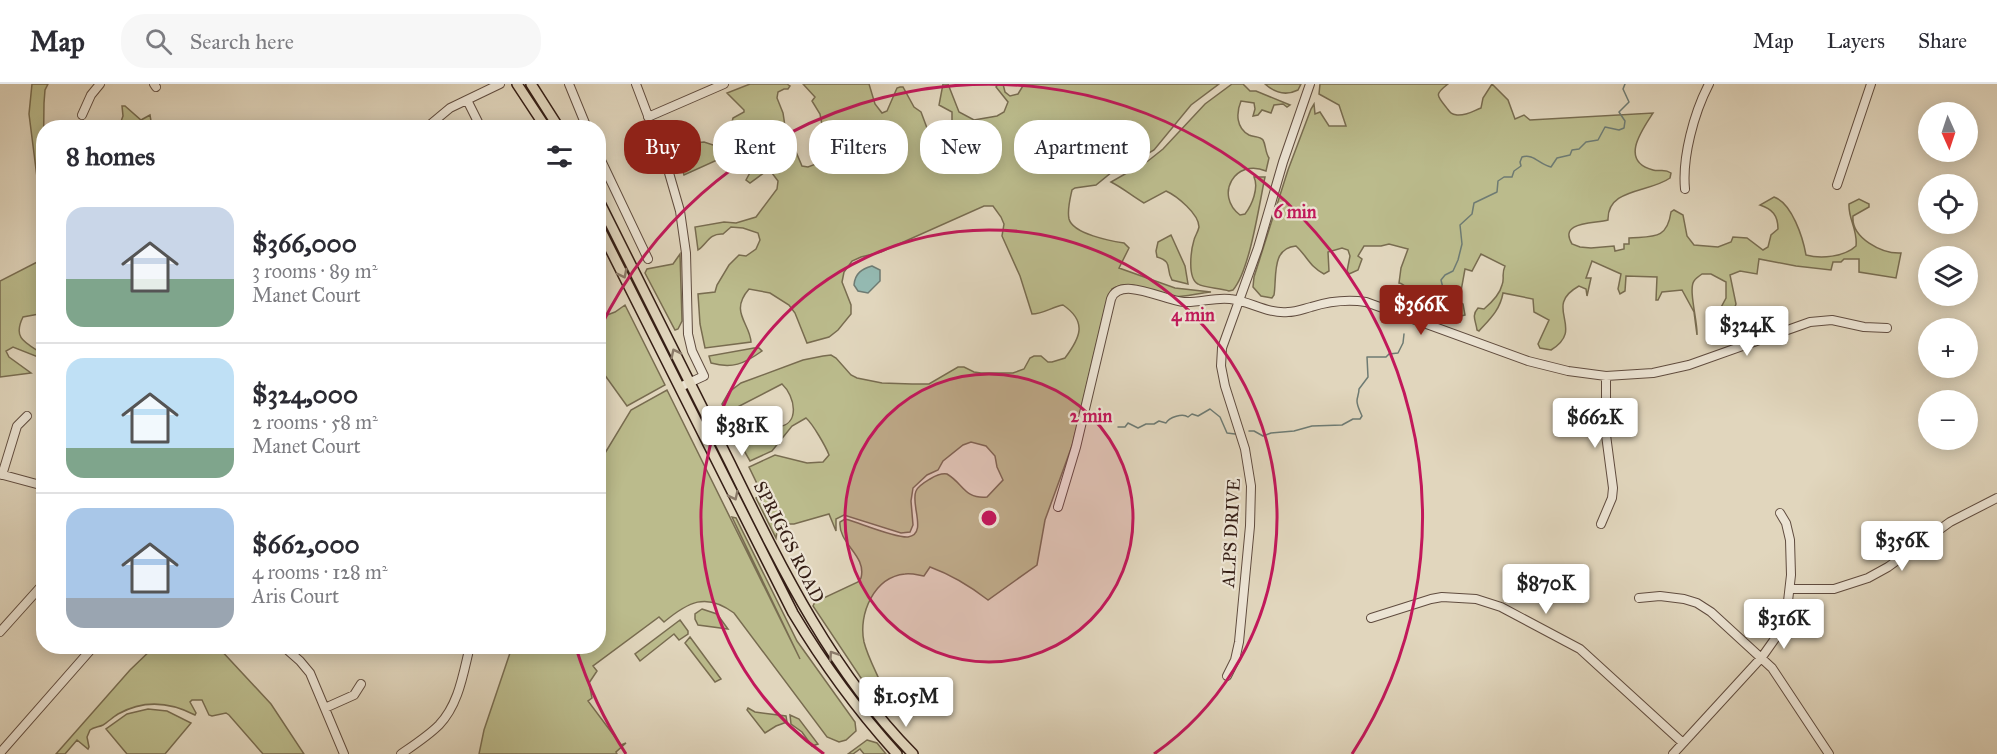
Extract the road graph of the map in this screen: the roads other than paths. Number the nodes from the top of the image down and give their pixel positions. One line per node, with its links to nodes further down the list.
1 (100, 84): 12 (street)
2 (500, 84): 11 (street)
3 (517, 84): 16 (main road)
4 (531, 84): 17 (main road)
5 (569, 84): 18 (street)
6 (636, 84): 13 (street)
7 (724, 84): 13 (street)
8 (1310, 84): 25 (street, ALPS DRIVE)
9 (1709, 84): 21 (street)
10 (1871, 84): 20 (street)
11 (467, 100): 14 (street); 15 (street)
12 (82, 115)
13 (648, 117): 28 (street)
14 (434, 120)
15 (477, 120)
16 (541, 120)
17 (554, 120)
18 (584, 120)
19 (606, 171): 24 (street)
20 (1837, 185)
21 (1685, 189)
22 (606, 215): 28 (main road, SPRIGGS ROAD, one-way to 22)
23 (606, 241): 29 (main road, SPRIGGS ROAD, one-way to 29)
24 (648, 259)
25 (1240, 301): 27 (street); 34 (street); 46 (street, ALPS DRIVE)
26 (1887, 328): 27 (street)
27 (1606, 376): 36 (street)
28 (690, 383): 29 (street); 54 (main road, SPRIGGS ROAD, one-way to 28)
29 (680, 387): 53 (main road, SPRIGGS ROAD, one-way to 53)
30 (27, 416): 31 (street)
31 (1, 474): 32 (street)
32 (36, 484)
33 (1997, 498): 37 (street)
34 (1058, 507)
35 (1780, 513): 37 (street)
36 (1601, 524)
37 (1790, 589): 45 (street)
38 (36, 592): 41 (street)
39 (1639, 598): 45 (street)
40 (1371, 618): 49 (street)
41 (0, 632)
42 (87, 654): 50 (street)
43 (292, 654): 48 (street)
44 (468, 654): 52 (street)
45 (1762, 657): 49 (street); 56 (street)
46 (1227, 676)
47 (361, 684): 48 (street)
48 (325, 708): 51 (street)
49 (1683, 743): 55 (street)
50 (0, 753)
51 (344, 754)
52 (401, 754)
53 (897, 754)
54 (913, 754)
55 (1673, 754)
56 (1829, 754)

